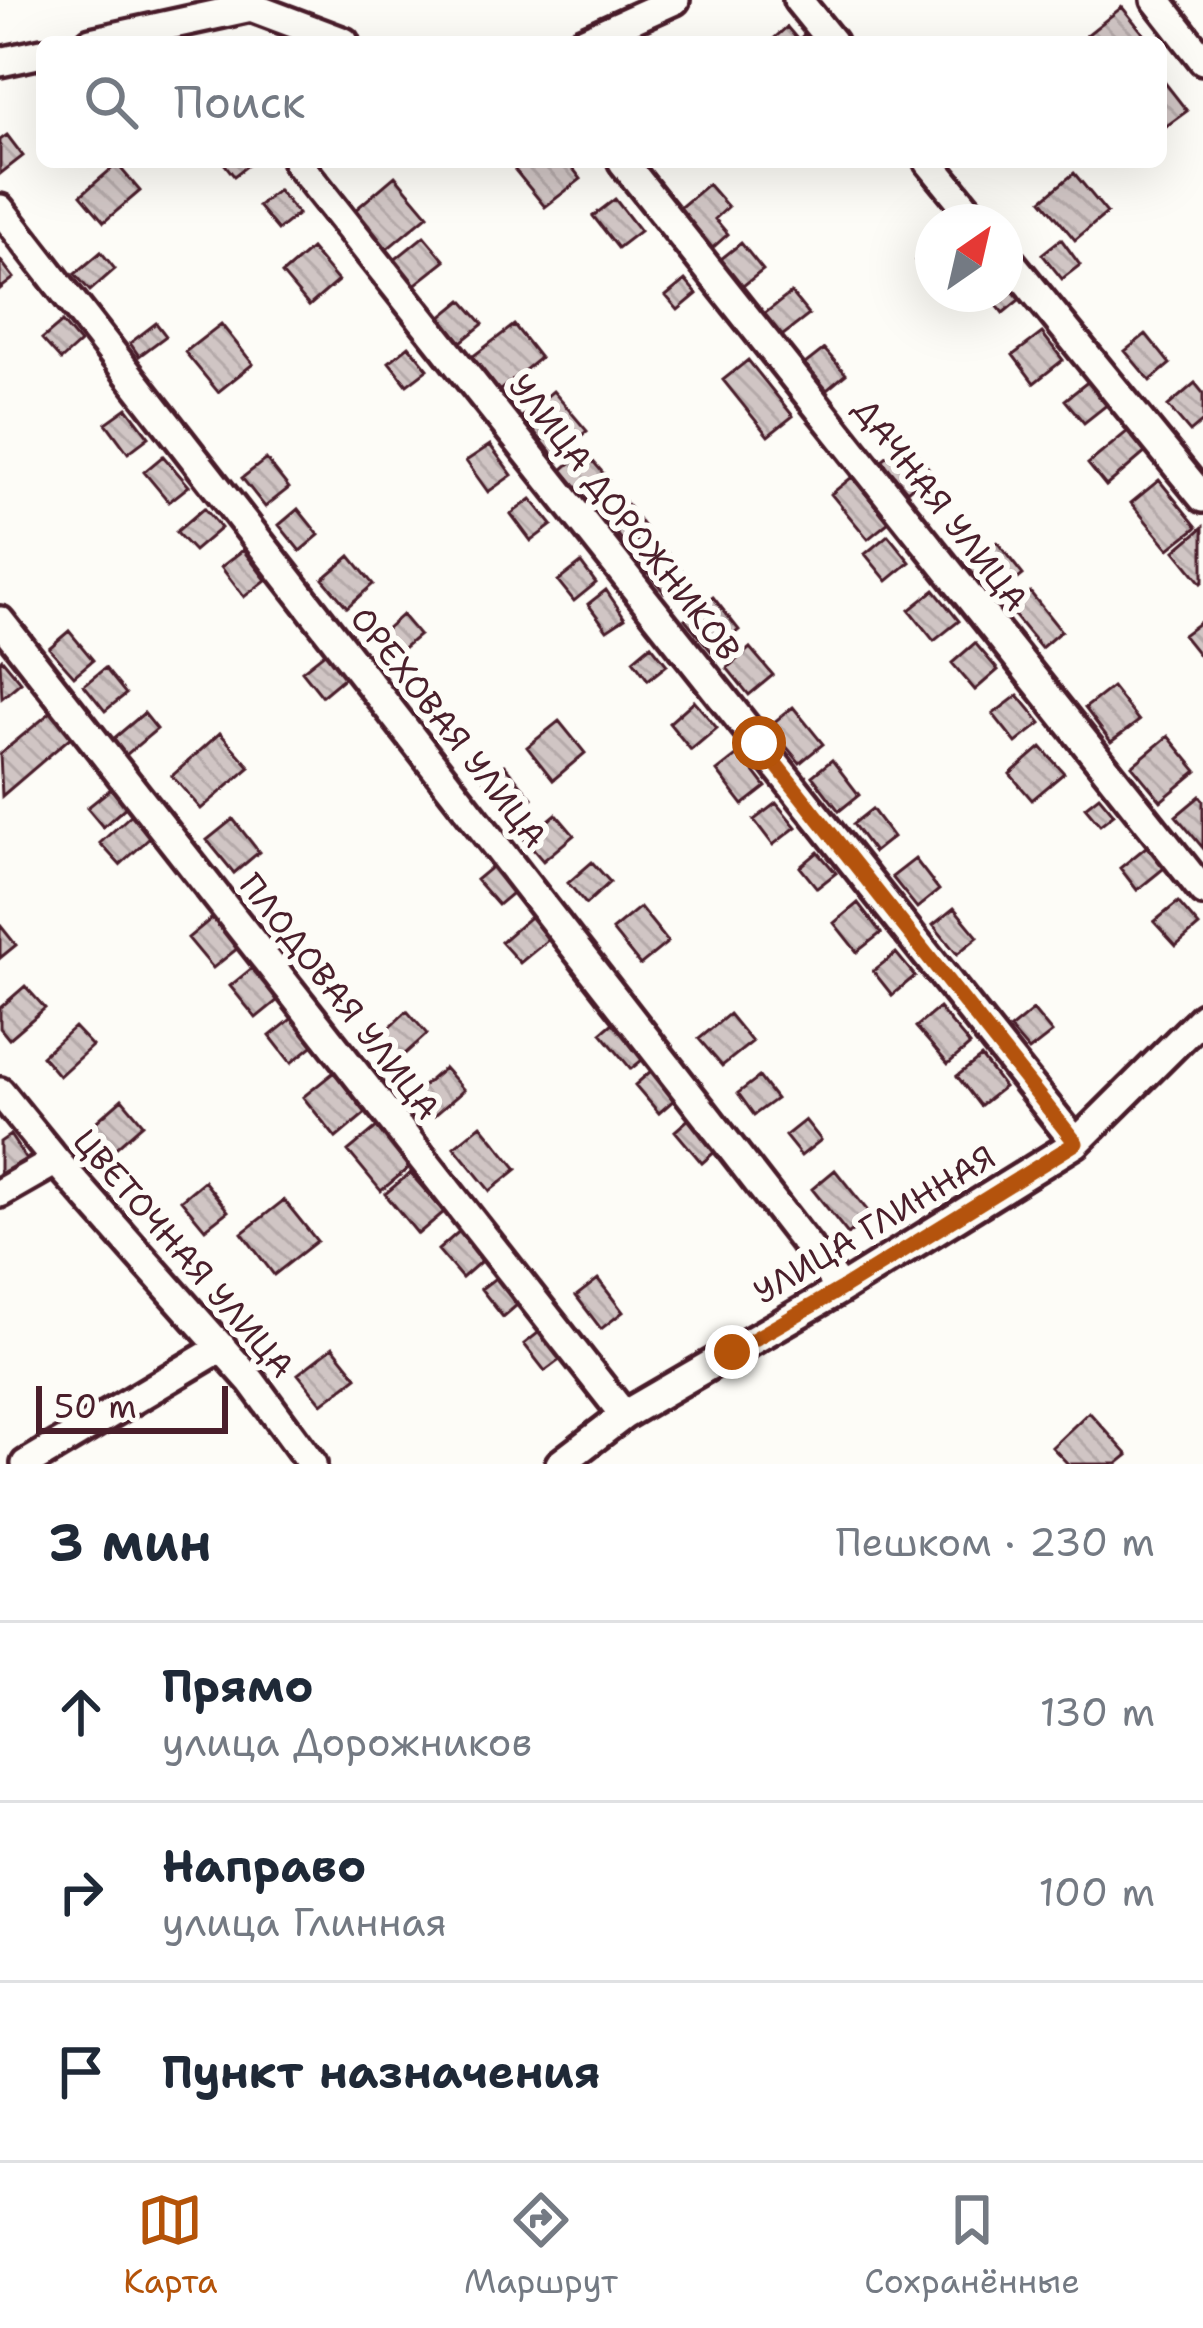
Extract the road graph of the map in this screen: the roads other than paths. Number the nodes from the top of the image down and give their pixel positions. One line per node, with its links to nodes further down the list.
1 (675, 0): 6 (street)
2 (798, 0): 7 (street)
3 (1156, 0): 9 (street)
4 (119, 36): 5 (street)
5 (328, 36)
6 (595, 36)
7 (827, 36)
8 (36, 54): 10 (street)
9 (1203, 60)
10 (0, 62)
11 (302, 168): 22 (street, УЛИЦА ДОРОЖНИКОВ)
12 (628, 168): 19 (street, ДАЧНАЯ УЛИЦА)
13 (934, 168): 14 (street)
14 (963, 204)
15 (0, 209): 25 (street, ОРЕХОВАЯ УЛИЦА)
16 (1023, 277): 17 (street)
17 (1203, 498)
18 (0, 620): 27 (street, ПЛОДОВАЯ УЛИЦА)
19 (1203, 891)
20 (1203, 1017): 22 (street, УЛИЦА ГЛИННАЯ)
21 (0, 1092): 23 (street, ЦВЕТОЧНАЯ УЛИЦА)
22 (1076, 1143): 25 (street, УЛИЦА ГЛИННАЯ)
23 (56, 1161): 24 (street); 26 (street, ЦВЕТОЧНАЯ УЛИЦА)
24 (0, 1193)
25 (841, 1289): 27 (street, УЛИЦА ГЛИННАЯ)
26 (221, 1347): 28 (street); 29 (street, ЦВЕТОЧНАЯ УЛИЦА)
27 (624, 1415): 30 (street, УЛИЦА ГЛИННАЯ)
28 (26, 1464)
29 (311, 1464)
30 (560, 1464)

